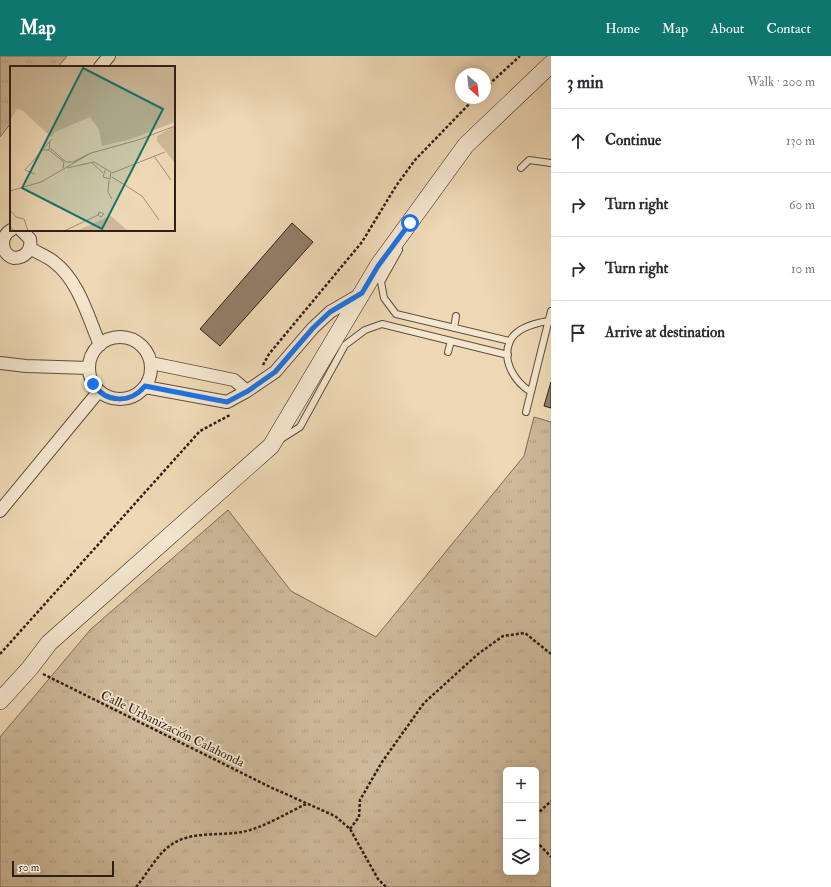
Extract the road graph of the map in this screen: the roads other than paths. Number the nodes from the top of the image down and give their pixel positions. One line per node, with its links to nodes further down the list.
1 (109, 56): 3 (street)
2 (551, 64): 6 (main road)
3 (101, 66)
4 (551, 163): 5 (lane)
5 (521, 168)
6 (410, 223): 10 (main road); 14 (lane)
7 (10, 230): 9 (street)
8 (22, 231): 9 (street)
9 (30, 248): 17 (street)
10 (362, 293): 25 (street); 28 (main road)
11 (551, 311): 13 (lane)
12 (456, 316): 14 (lane)
13 (548, 321): 16 (lane); 26 (lane)
14 (454, 328): 16 (lane)
15 (451, 341): 18 (lane); 19 (lane); 28 (lane)
16 (510, 341): 19 (lane)
17 (100, 345): 21 (street); 22 (street)
18 (448, 352)
19 (508, 355): 26 (lane)
20 (0, 363): 22 (street)
21 (151, 363): 23 (street); 25 (street)
22 (89, 368): 24 (street)
23 (145, 386): 24 (street); 25 (street)
24 (99, 391): 29 (street)
25 (248, 391)
26 (531, 392): 27 (lane)
27 (526, 412)
28 (271, 446): 30 (main road)
29 (0, 511)
30 (0, 701)

